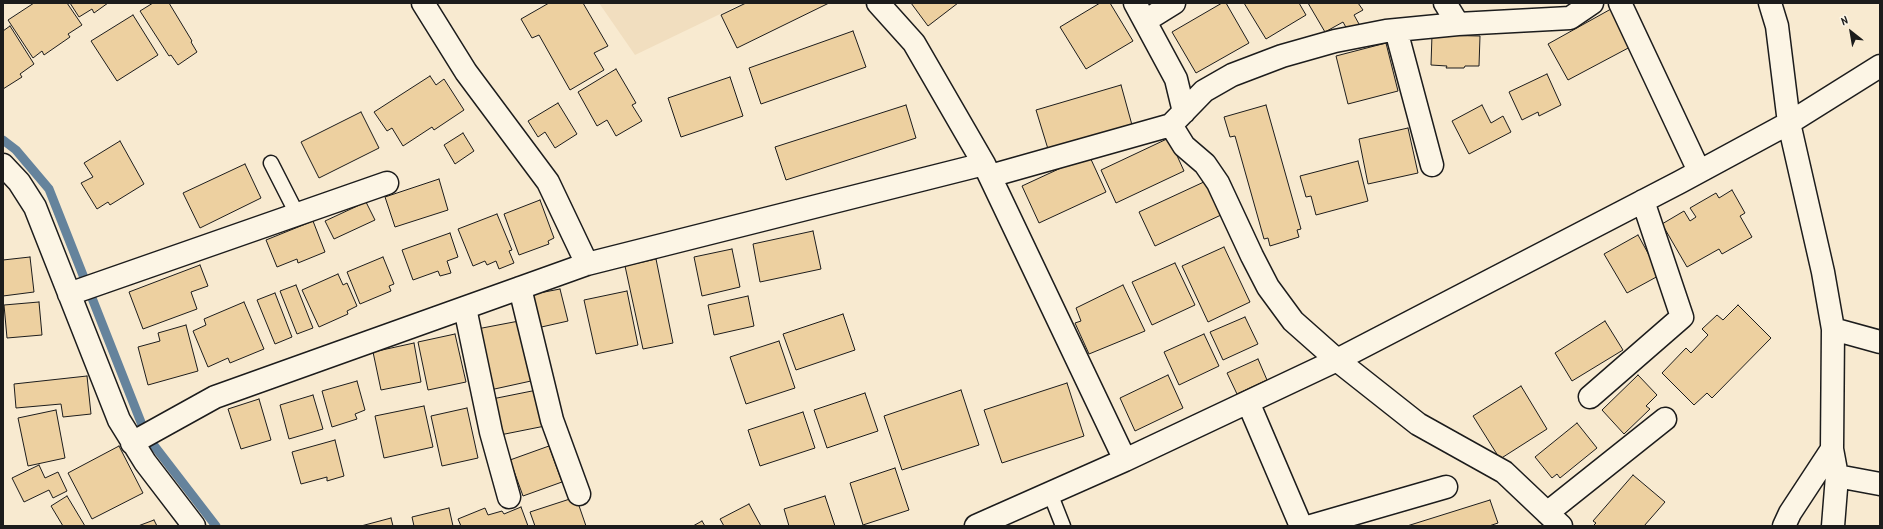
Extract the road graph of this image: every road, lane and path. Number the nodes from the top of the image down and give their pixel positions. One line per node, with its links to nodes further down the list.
1 (423, 3): 22 (street)
2 (878, 3): 17 (street)
3 (1174, 3): 8 (street)
4 (1445, 3): 9 (street)
5 (1592, 3): 9 (street)
6 (1620, 3): 18 (street)
7 (1770, 3): 13 (street)
8 (1140, 12): 12 (street)
9 (1458, 24): 10 (street)
10 (1396, 30): 12 (street); 16 (street)
11 (1880, 66): 13 (street)
12 (1178, 118): 17 (street); 28 (street)
13 (1789, 123): 18 (street); 26 (street)
14 (271, 163): 21 (lane)
15 (3, 165): 24 (street)
16 (1432, 165)
17 (987, 170): 22 (street); 34 (street)
18 (1699, 171): 20 (street)
19 (387, 183): 21 (street)
20 (1643, 201): 28 (street); 29 (street)
21 (297, 214): 24 (street)
22 (587, 264): 23 (street)
23 (520, 288): 25 (street); 39 (street)
24 (80, 290): 32 (street)
25 (465, 308): 32 (street); 40 (street)
26 (1833, 329): 27 (street); 33 (street)
27 (1880, 342)
28 (1337, 360): 30 (street); 41 (street)
29 (1590, 397)
30 (1248, 402): 34 (street); 45 (street)
31 (1665, 419): 41 (street)
32 (142, 438): 42 (street)
33 (1832, 449): 35 (street); 47 (street)
34 (1125, 460): 38 (street)
35 (1836, 476): 36 (street); 48 (street)
36 (1880, 484)
37 (1446, 487): 46 (street)
38 (1050, 493): 43 (street); 44 (lane)
39 (579, 494)
40 (509, 497)
41 (1554, 519)
42 (194, 526)
43 (976, 526)
44 (1063, 526)
45 (1301, 526)
46 (1311, 526)
47 (1784, 526)
48 (1833, 526)

